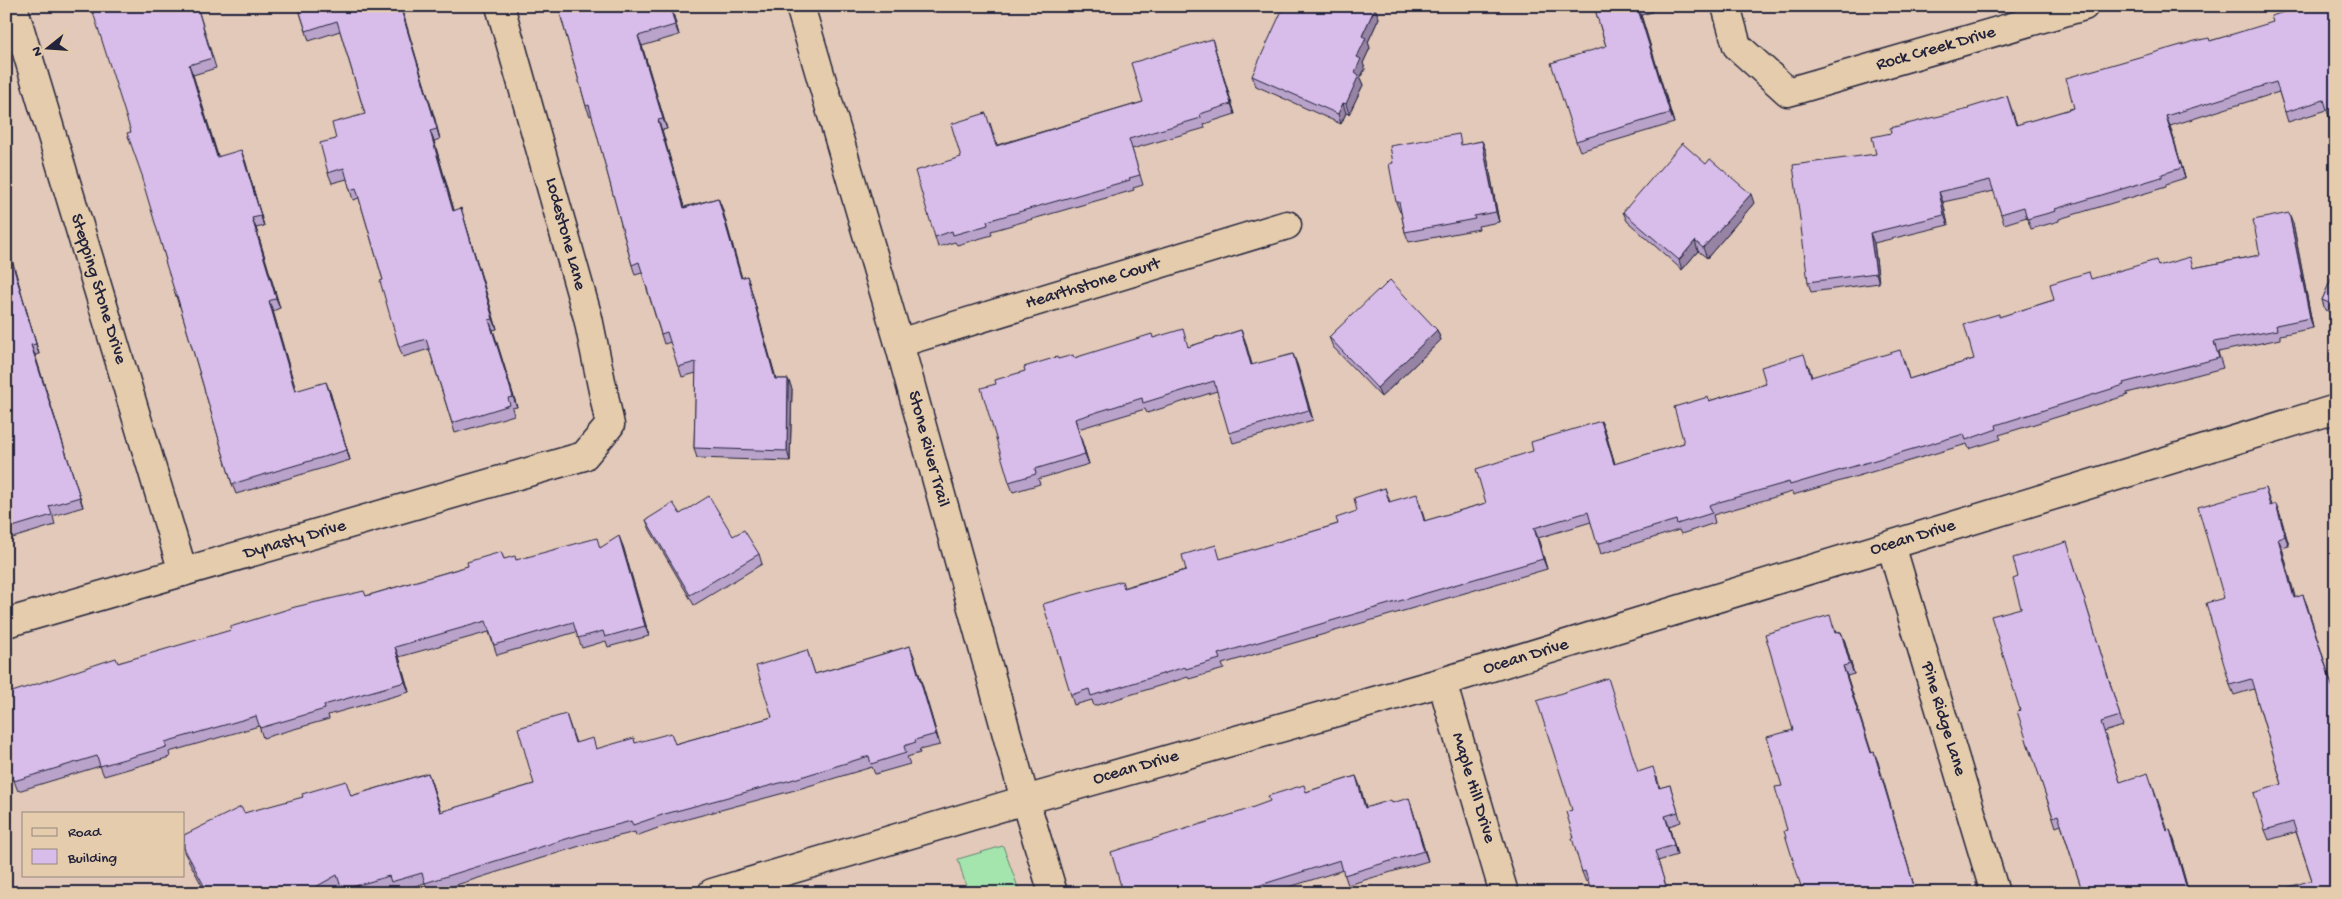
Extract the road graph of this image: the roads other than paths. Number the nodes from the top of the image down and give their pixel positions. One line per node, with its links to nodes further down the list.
1 (13, 6): 11 (street, Stepping Stone Drive)
2 (500, 6): 9 (street, Lodestone Lane)
3 (800, 6): 7 (street, Stone River Trail)
4 (1726, 6): 5 (street, Rock Creek Drive)
5 (2084, 6)
6 (1287, 225): 7 (street, Hearthstone Court)
7 (899, 343): 14 (street, Stone River Trail)
8 (2336, 409): 10 (street, Ocean Drive)
9 (584, 456): 11 (street, Dynasty Drive)
10 (1891, 545): 13 (street, Ocean Drive); 18 (street, Pine Ridge Lane)
11 (183, 572): 12 (street, Dynasty Drive)
12 (6, 622)
13 (1442, 682): 14 (street, Ocean Drive); 17 (street, Maple Hill Drive)
14 (1025, 800): 15 (street, Ocean Drive); 16 (street, Stone River Trail)
15 (725, 891)
16 (1053, 893)
17 (1504, 893)
18 (1995, 893)

